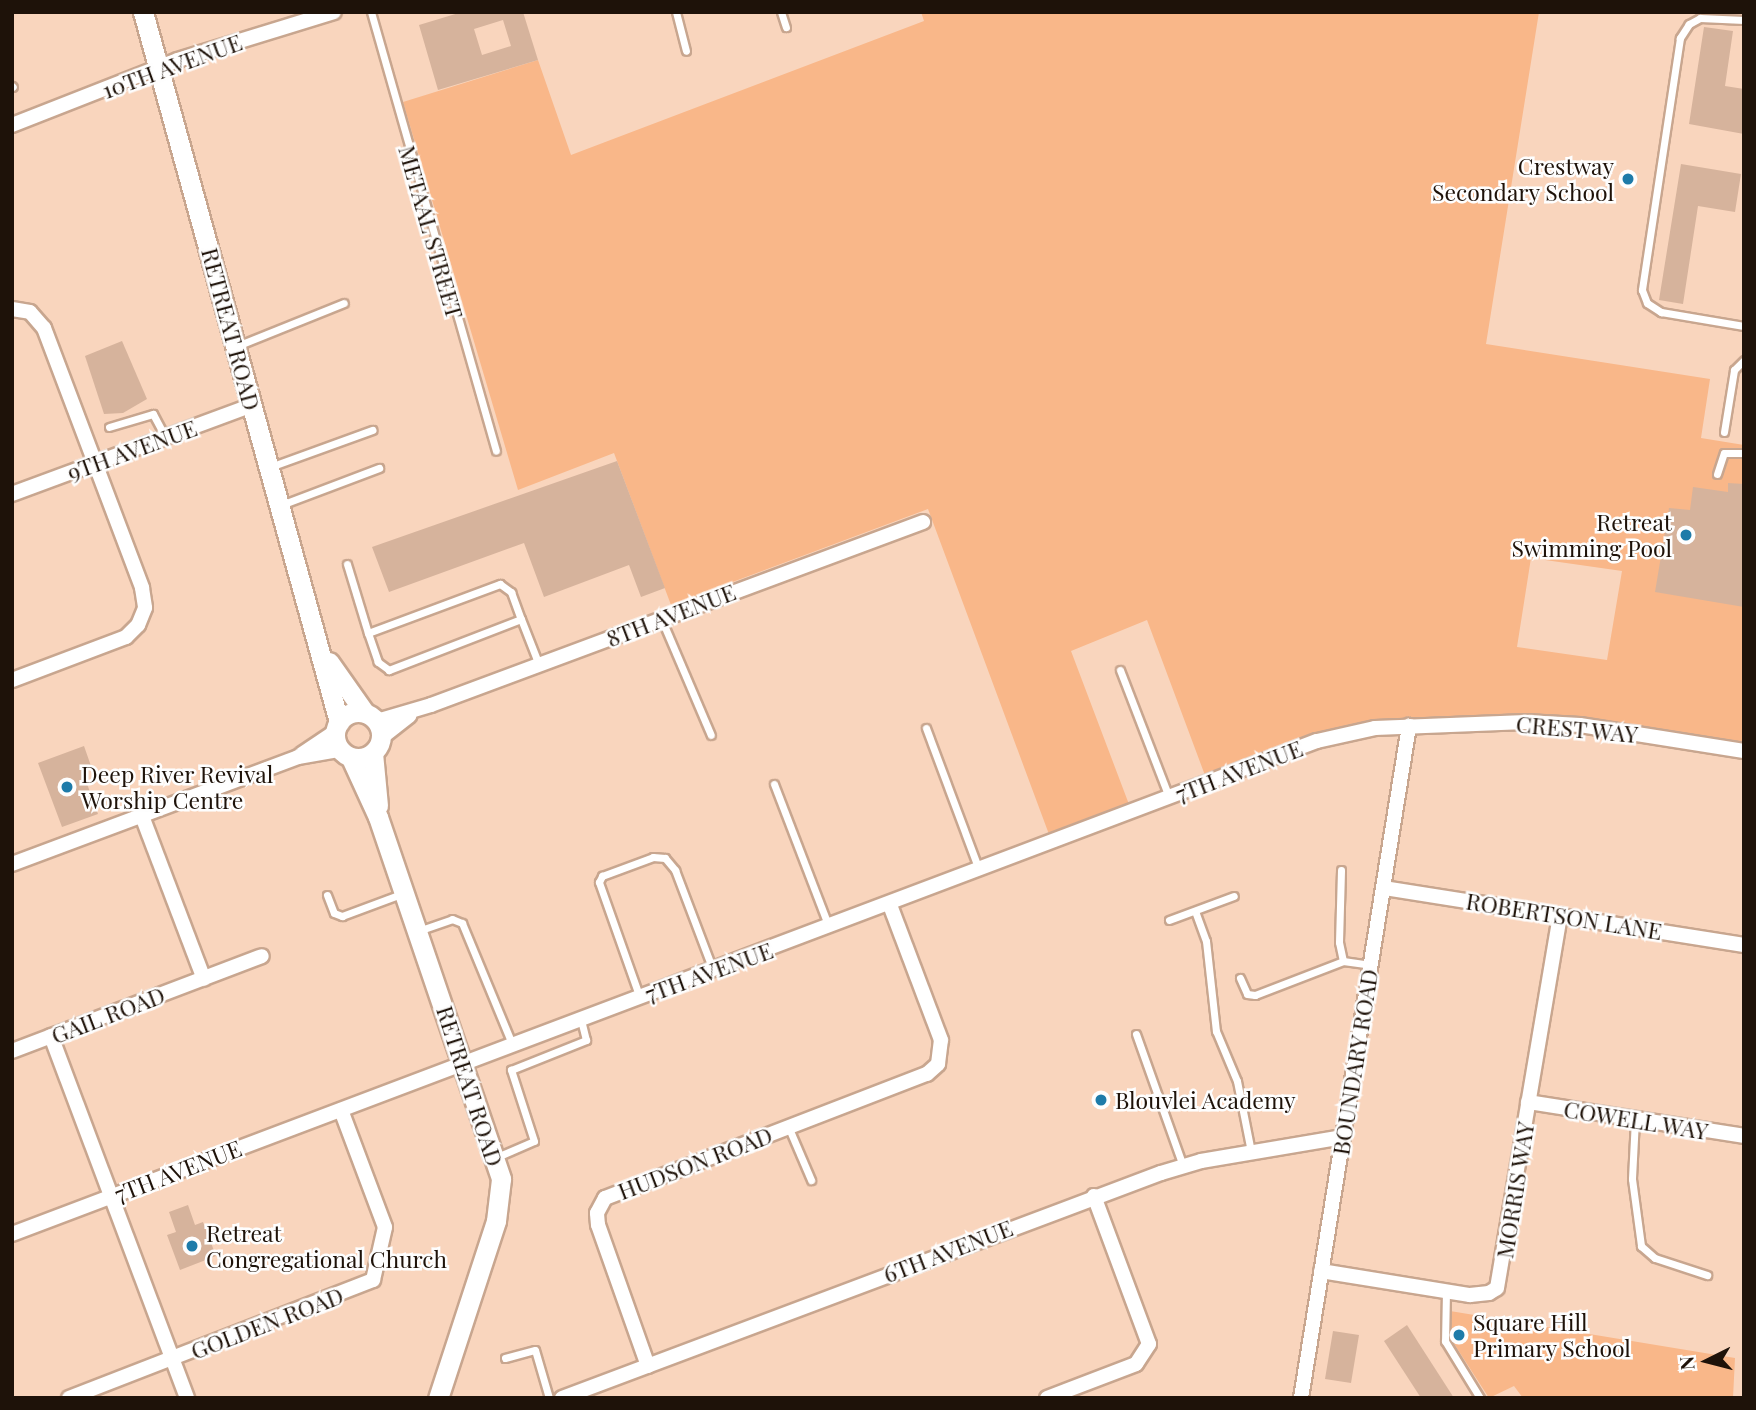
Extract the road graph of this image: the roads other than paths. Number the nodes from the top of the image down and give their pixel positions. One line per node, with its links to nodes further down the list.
1 (144, 12): 9 (main road, RETREAT ROAD)
2 (334, 12): 9 (street, 10TH AVENUE)
3 (371, 12): 21 (lane, METAAL STREET)
4 (676, 12): 8 (lane)
5 (781, 12): 7 (lane)
6 (1744, 20): 13 (lane)
7 (786, 27)
8 (686, 51)
9 (159, 69): 10 (street, 10TH AVENUE); 14 (main road, RETREAT ROAD)
10 (12, 125)
11 (344, 303): 14 (lane)
12 (12, 309): 23 (street)
13 (1744, 326)
14 (237, 346): 16 (main road, RETREAT ROAD)
15 (1744, 360): 19 (lane)
16 (252, 405): 20 (street, 9TH AVENUE); 24 (main road, RETREAT ROAD)
17 (108, 427): 20 (lane)
18 (372, 429): 24 (lane)
19 (1724, 432)
20 (165, 438): 23 (street, 9TH AVENUE)
21 (496, 451)
22 (1744, 453): 26 (lane)
23 (95, 463): 27 (street, 9TH AVENUE); 37 (street)
24 (269, 467): 28 (main road, RETREAT ROAD)
25 (379, 468): 28 (lane)
26 (1717, 474)
27 (12, 494)
28 (280, 506): 34 (main road, RETREAT ROAD)
29 (923, 522): 31 (street, 8TH AVENUE)
30 (347, 564): 33 (lane)
31 (662, 618): 35 (street, 8TH AVENUE); 41 (lane)
32 (521, 619): 33 (lane); 33 (lane); 35 (lane)
33 (368, 634)
34 (320, 646): 40 (main road, RETREAT ROAD); 42 (main road, RETREAT ROAD)
35 (539, 665): 40 (street, 8TH AVENUE)
36 (1120, 670): 45 (lane)
37 (12, 680)
38 (1409, 726): 43 (street, CREST WAY); 45 (street, 7TH AVENUE); 51 (street, BOUNDARY ROAD)
39 (926, 728): 49 (lane)
40 (374, 731): 42 (main road); 42 (main road); 47 (main road, RETREAT ROAD)
41 (711, 735)
42 (341, 740): 46 (street); 47 (main road, RETREAT ROAD)
43 (1744, 751)
44 (774, 784): 59 (lane)
45 (1169, 797): 49 (street, 7TH AVENUE)
46 (142, 816): 48 (street); 67 (street)
47 (378, 817): 52 (main road, RETREAT ROAD)
48 (12, 864)
49 (979, 870): 55 (street, 7TH AVENUE)
50 (1341, 870): 63 (lane)
51 (1384, 887): 57 (street, ROBERTSON LANE); 64 (street, BOUNDARY ROAD)
52 (404, 892): 53 (lane); 60 (main road, RETREAT ROAD)
53 (327, 895)
54 (1234, 896): 56 (lane)
55 (890, 905): 59 (street, 7TH AVENUE); 78 (street, HUDSON ROAD)
56 (1195, 911): 58 (lane); 81 (lane)
57 (1560, 915): 61 (street, ROBERTSON LANE); 75 (street, MORRIS WAY)
58 (1169, 920)
59 (830, 928): 65 (street, 7TH AVENUE)
60 (418, 931): 72 (lane); 74 (main road, RETREAT ROAD)
61 (1744, 944)
62 (262, 956): 67 (street, GAIL ROAD)
63 (1343, 961): 64 (lane); 66 (lane)
64 (1371, 965): 80 (street, BOUNDARY ROAD)
65 (713, 971): 68 (street, 7TH AVENUE); 68 (lane)
66 (1240, 978)
67 (204, 979): 71 (street, GAIL ROAD)
68 (640, 998): 69 (street, 7TH AVENUE)
69 (581, 1020): 72 (street, 7TH AVENUE); 82 (lane)
70 (1136, 1034): 83 (lane)
71 (51, 1036): 73 (street, GAIL ROAD); 85 (street)
72 (513, 1046): 74 (street, 7TH AVENUE)
73 (12, 1051)
74 (464, 1064): 76 (street, 7TH AVENUE); 82 (main road, RETREAT ROAD)
75 (1528, 1102): 77 (street, COWELL WAY); 90 (street, MORRIS WAY)
76 (341, 1110): 85 (street, 7TH AVENUE); 92 (street, GOLDEN ROAD)
77 (1636, 1119): 79 (street, COWELL WAY); 89 (lane)
78 (789, 1126): 84 (lane); 93 (street, HUDSON ROAD)
79 (1744, 1136)
80 (1343, 1137): 81 (street, 6TH AVENUE); 88 (street, BOUNDARY ROAD)
81 (1251, 1152): 83 (street, 6TH AVENUE)
82 (496, 1158): 96 (main road, RETREAT ROAD)
83 (1183, 1166): 86 (street, 6TH AVENUE)
84 (811, 1180)
85 (111, 1196): 87 (street, 7TH AVENUE); 92 (street)
86 (1094, 1196): 93 (street, 6TH AVENUE); 99 (street)
87 (12, 1234)
88 (1321, 1271): 90 (street, MORRIS WAY); 100 (street, BOUNDARY ROAD)
89 (1707, 1275)
90 (1446, 1291): 101 (lane)
91 (505, 1358): 97 (lane)
92 (172, 1359): 94 (street, GOLDEN ROAD); 95 (street)
93 (648, 1366): 98 (street, 6TH AVENUE)
94 (69, 1398)
95 (187, 1398)
96 (438, 1398)
97 (549, 1398)
98 (562, 1398)
99 (1047, 1398)
100 (1301, 1398)
101 (1480, 1398)

